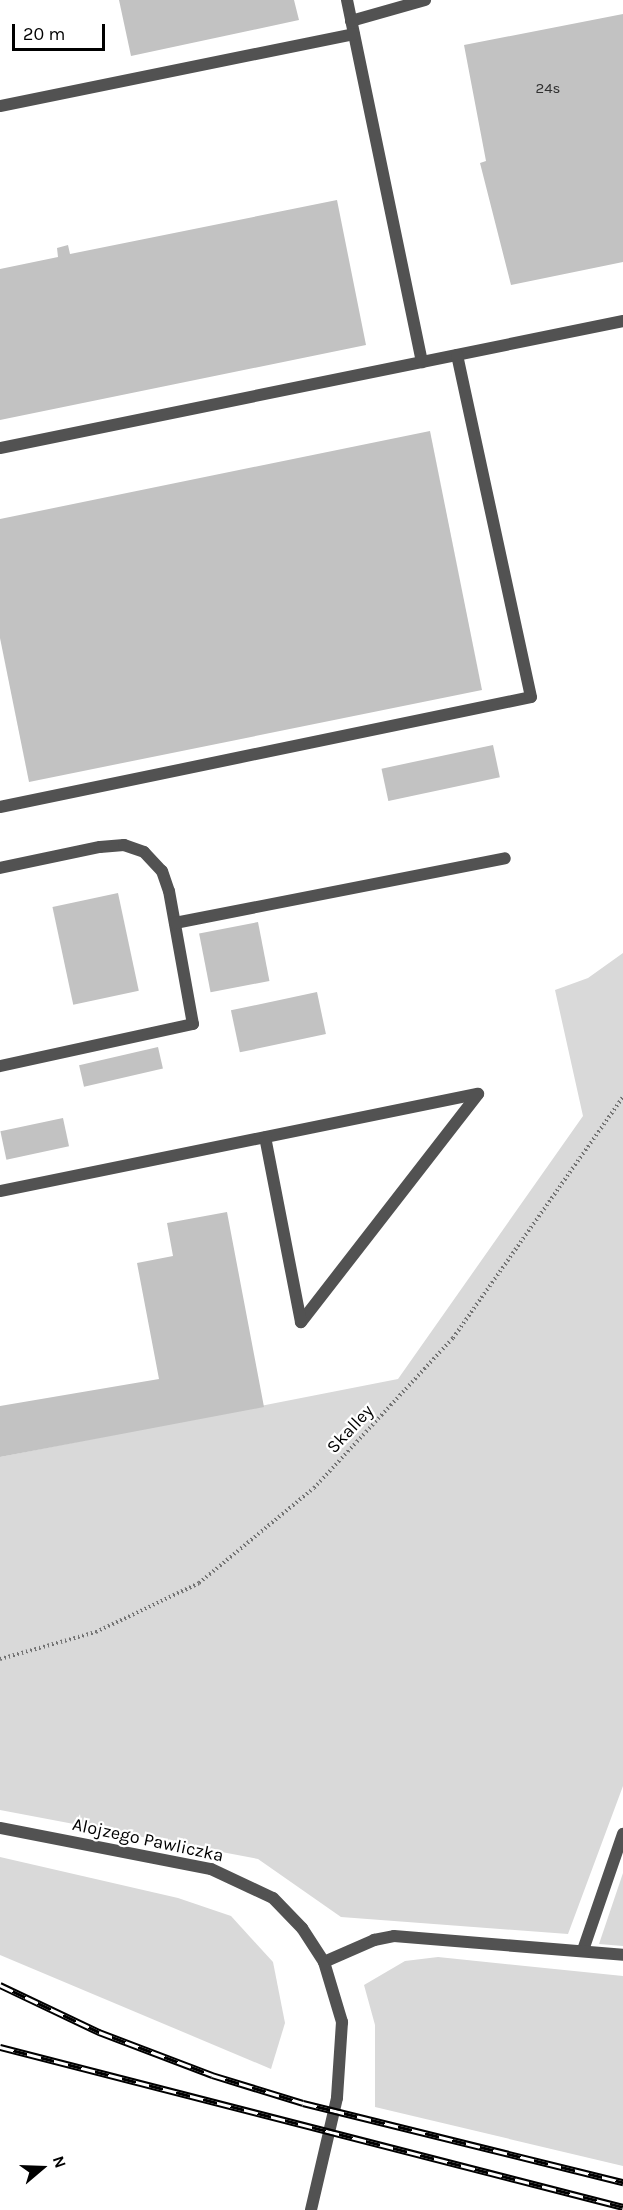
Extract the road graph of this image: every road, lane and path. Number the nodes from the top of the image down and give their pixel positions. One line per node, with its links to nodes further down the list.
1 (347, 0): 3 (street)
2 (424, 0): 3 (street)
3 (351, 21): 4 (street)
4 (354, 34): 5 (street); 8 (street)
5 (0, 106)
6 (623, 321): 7 (street)
7 (457, 355): 8 (street); 10 (street)
8 (422, 362): 9 (street)
9 (0, 448)
10 (0, 807)
11 (505, 858): 13 (street)
12 (0, 868): 13 (street)
13 (175, 923): 14 (street)
14 (0, 1066)
15 (623, 1097): 18 (path, Skalley)
16 (265, 1137): 16 (street); 17 (street)
17 (0, 1191)
18 (0, 1659)
19 (0, 1828): 23 (street, Alojzego Pawliczka)
20 (623, 1834): 21 (street)
21 (583, 1950): 22 (street); 23 (street)
22 (623, 1955)
23 (324, 1962): 24 (street, Alojzego Pawliczka)
24 (311, 2210)

